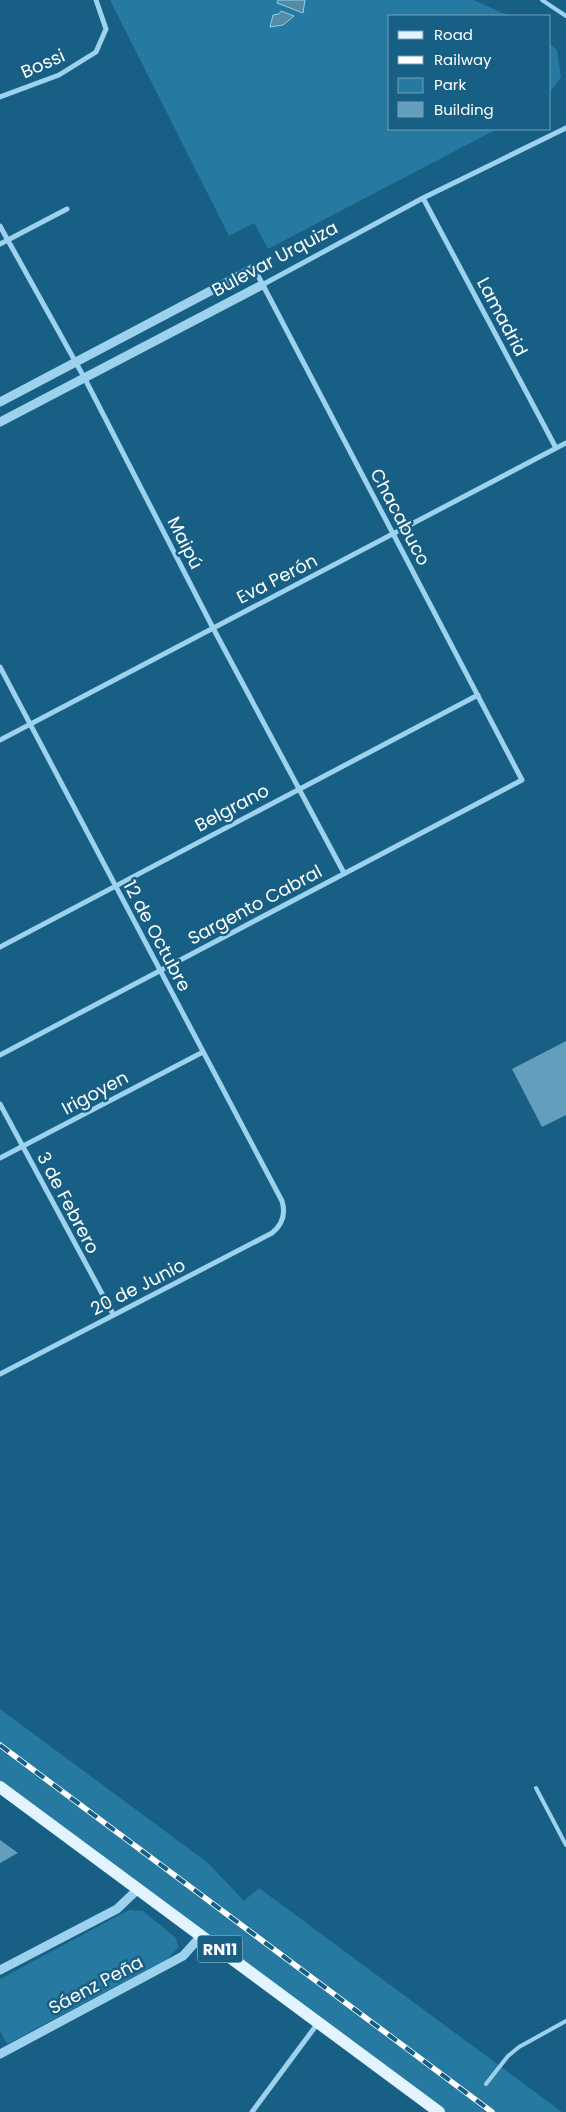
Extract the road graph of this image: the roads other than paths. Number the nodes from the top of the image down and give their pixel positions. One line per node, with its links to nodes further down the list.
1 (96, 0): 4 (street, Bossi)
2 (542, 0): 3 (lane)
3 (566, 16)
4 (0, 96)
5 (566, 128): 6 (street, Bulevar Urquiza)
6 (423, 198): 12 (street, Bulevar Urquiza); 18 (street, Lamadrid)
7 (67, 209): 9 (street)
8 (0, 226): 9 (street, Maipú)
9 (8, 240): 10 (street); 13 (street, Maipú)
10 (0, 244)
11 (254, 268): 12 (street, Chacabuco); 13 (street, Bulevar Urquiza)
12 (262, 284): 14 (street, Bulevar Urquiza); 19 (street, Chacabuco)
13 (76, 363): 14 (street, Maipú); 15 (street, Bulevar Urquiza)
14 (85, 379): 16 (street, Bulevar Urquiza); 20 (street, Maipú)
15 (0, 402)
16 (0, 422)
17 (566, 443): 18 (street, Eva Perón)
18 (556, 448): 19 (street, Eva Perón)
19 (394, 534): 20 (street, Eva Perón); 22 (street, Chacabuco)
20 (213, 628): 23 (street, Eva Perón); 26 (street, Maipú)
21 (0, 667): 23 (street, 12 de Octubre)
22 (478, 695): 25 (street, Chacabuco); 26 (street, Belgrano)
23 (30, 724): 24 (street, Eva Perón); 28 (street, 12 de Octubre)
24 (0, 740)
25 (522, 780): 27 (street, Sargento Cabral)
26 (299, 789): 27 (street, Maipú); 28 (street, Belgrano)
27 (344, 873): 30 (street, Sargento Cabral)
28 (116, 886): 29 (street, Belgrano); 30 (street, 12 de Octubre)
29 (0, 947)
30 (160, 970): 31 (street, 12 de Octubre); 32 (street, Sargento Cabral)
31 (203, 1052): 34 (street, Irigoyen); 36 (street, 12 de Octubre)
32 (0, 1054)
33 (0, 1104): 34 (street, 3 de Febrero)
34 (22, 1146): 35 (street, Irigoyen); 37 (street, 3 de Febrero)
35 (0, 1158)
36 (283, 1219): 37 (street, 20 de Junio)
37 (113, 1314): 38 (street, 20 de Junio)
38 (0, 1374)
39 (0, 1787): 42 (main road, RN11)
40 (536, 1788): 41 (lane)
41 (566, 1845)
42 (138, 1889): 43 (main road, RN11); 44 (street)
43 (201, 1936): 46 (main road, RN11); 47 (street, Sáenz Peña)
44 (0, 1970)
45 (566, 2021): 48 (lane)
46 (318, 2023): 49 (street); 50 (main road, RN11)
47 (0, 2054)
48 (486, 2084)
49 (252, 2112)
50 (439, 2112)

